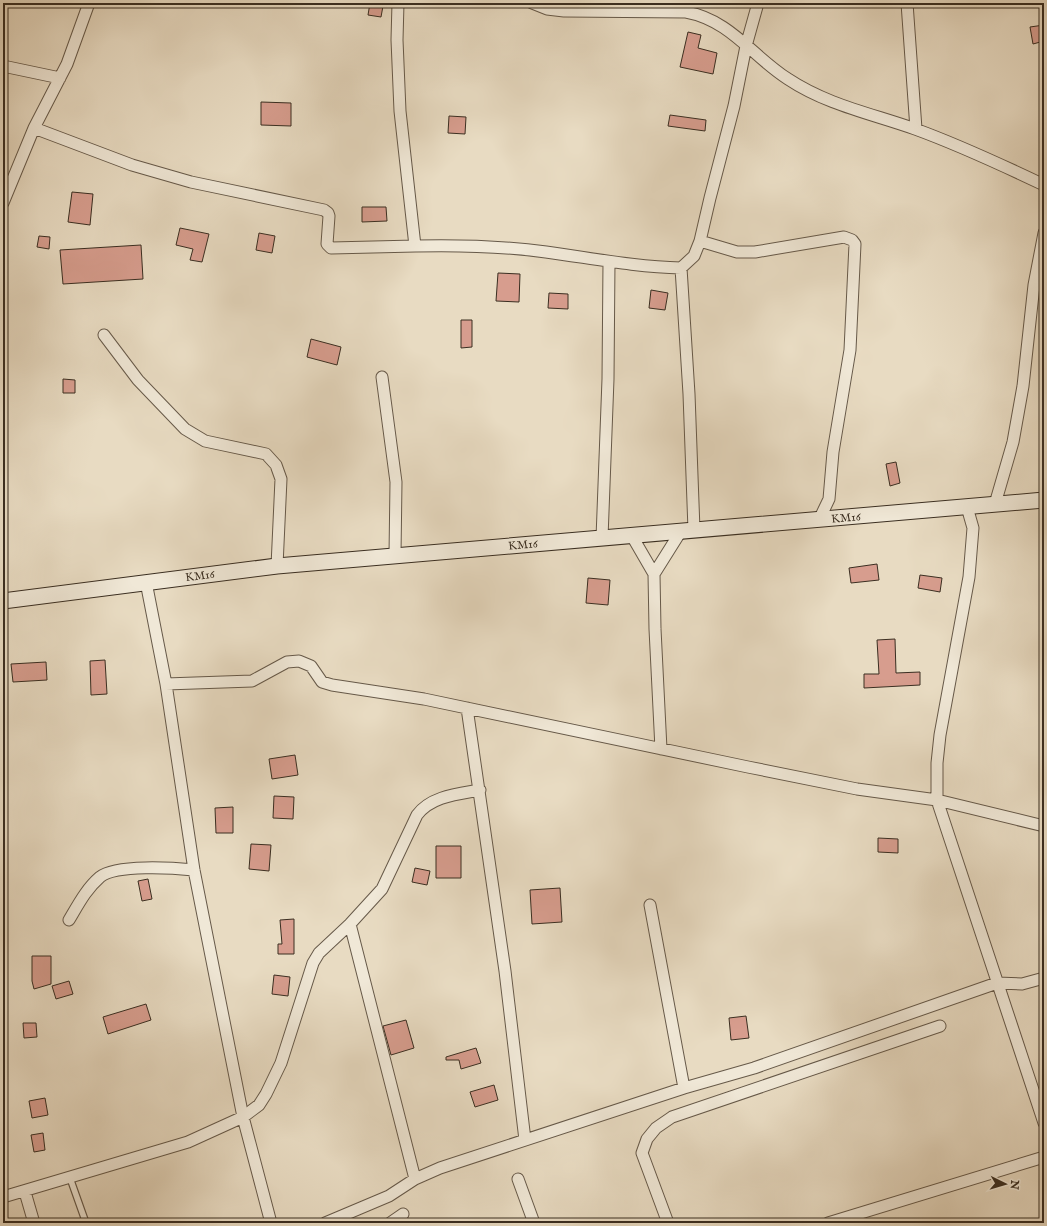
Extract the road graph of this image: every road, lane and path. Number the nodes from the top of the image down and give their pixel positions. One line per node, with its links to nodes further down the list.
1 (89, 3): 8 (street)
2 (398, 3): 15 (street)
3 (532, 3): 6 (street)
4 (758, 3): 6 (street)
5 (907, 3): 10 (street)
6 (746, 46): 10 (street); 14 (street)
7 (3, 66): 8 (street)
8 (60, 78): 9 (street)
9 (34, 128): 12 (street); 15 (street)
10 (916, 129): 11 (street)
11 (1044, 185)
12 (3, 204)
13 (1044, 233): 21 (street)
14 (700, 241): 17 (street); 23 (street)
15 (415, 246): 16 (street)
16 (609, 262): 17 (street); 26 (street)
17 (681, 268): 24 (street)
18 (104, 335): 28 (street)
19 (382, 377): 27 (street)
20 (1044, 500): 21 (street, KM16)
21 (995, 504): 22 (street, KM16)
22 (967, 507): 23 (street, KM16); 36 (street)
23 (819, 520): 24 (street, KM16)
24 (688, 531): 25 (street, KM16); 29 (street)
25 (632, 536): 26 (street, KM16); 29 (street)
26 (602, 538): 27 (street, KM16)
27 (395, 555): 28 (street, KM16)
28 (277, 566): 30 (street, KM16)
29 (654, 574): 34 (street)
30 (146, 582): 31 (street, KM16); 32 (street)
31 (3, 601)
32 (166, 684): 33 (street); 38 (street)
33 (467, 708): 34 (street); 35 (street)
34 (661, 749): 36 (street)
35 (480, 790): 41 (street); 48 (street)
36 (937, 800): 37 (street); 43 (street)
37 (1044, 826)
38 (194, 870): 40 (street); 46 (street)
39 (650, 905): 45 (street)
40 (69, 920)
41 (350, 924): 46 (street); 51 (street)
42 (1044, 978): 43 (street)
43 (997, 983): 45 (street); 47 (street)
44 (940, 1026): 62 (street)
45 (684, 1088): 48 (street)
46 (243, 1117): 50 (street); 58 (street)
47 (1044, 1123)
48 (525, 1140): 51 (street)
49 (1044, 1157): 63 (street)
50 (70, 1178): 53 (street); 57 (lane)
51 (415, 1179): 59 (street)
52 (518, 1179): 61 (street)
53 (25, 1192): 54 (street); 56 (street)
54 (3, 1198)
55 (403, 1214): 60 (street)
56 (34, 1223)
57 (86, 1223)
58 (271, 1223)
59 (325, 1223)
60 (390, 1223)
61 (534, 1223)
62 (668, 1223)
63 (828, 1223)

